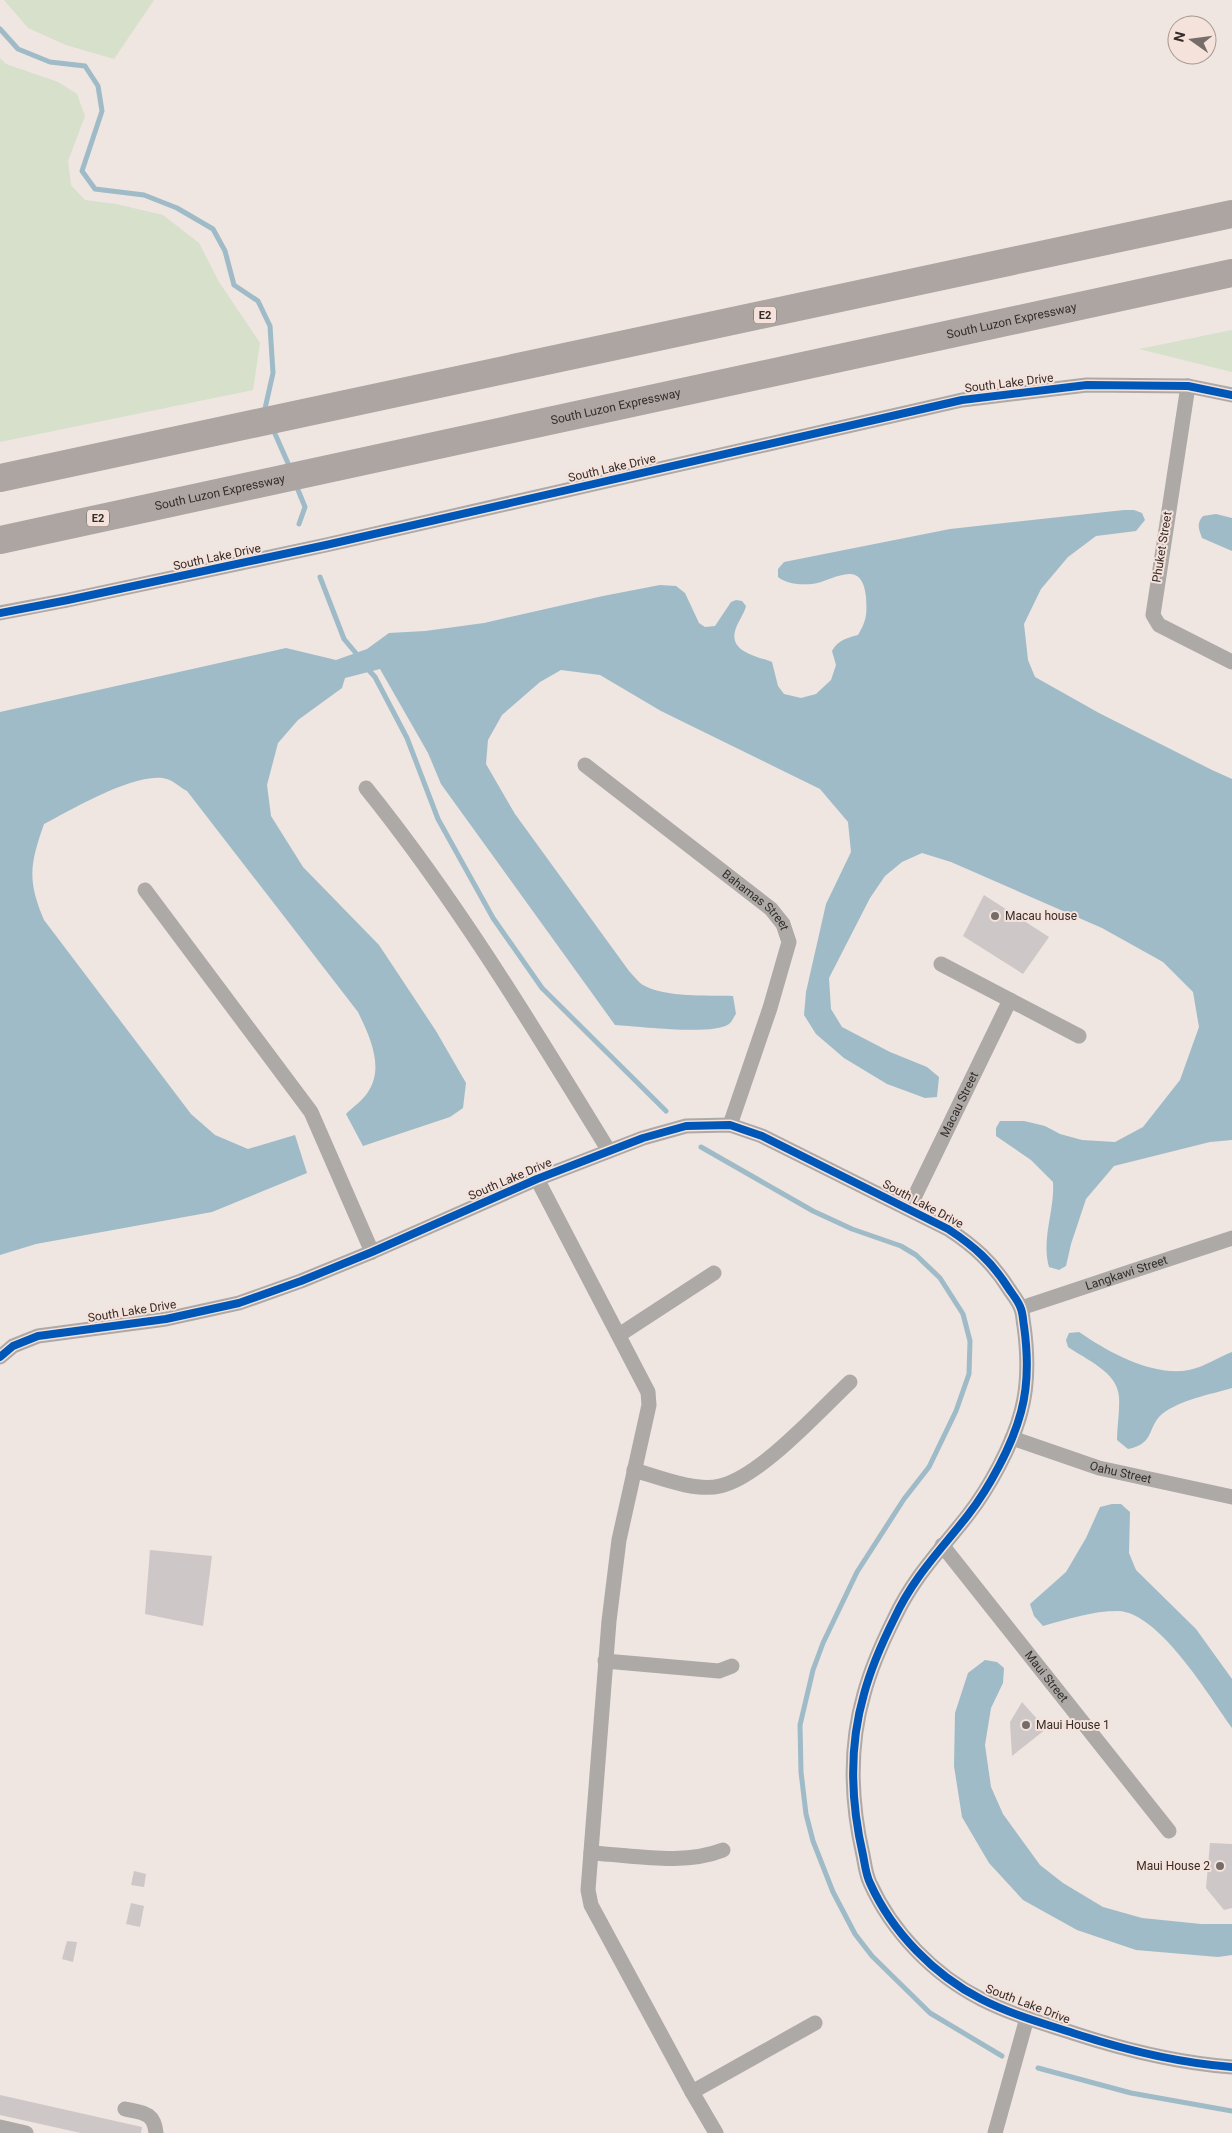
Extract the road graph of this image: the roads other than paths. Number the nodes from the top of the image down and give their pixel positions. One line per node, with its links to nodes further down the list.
1 (1225, 212): 5 (highway, E2)
2 (1232, 273): 6 (highway, South Luzon Expressway / E2)
3 (1188, 386): 4 (street, South Lake Drive); 7 (street, South Lake Drive); 8 (street, Phuket Street)
4 (1232, 395)
5 (0, 478)
6 (0, 540)
7 (0, 613)
8 (1232, 662)
9 (585, 765): 15 (street, Bahamas Street)
10 (366, 788): 16 (street)
11 (145, 890): 20 (street)
12 (941, 964): 13 (street)
13 (1010, 1000): 14 (street); 18 (street, Macau Street)
14 (1079, 1036)
15 (730, 1125): 16 (street, South Lake Drive); 18 (street, South Lake Drive)
16 (609, 1151): 17 (street, South Lake Drive)
17 (538, 1179): 20 (street, South Lake Drive); 23 (street)
18 (909, 1208): 22 (street, South Lake Drive)
19 (1232, 1238): 22 (street, Langkawi Street)
20 (372, 1252): 24 (street, South Lake Drive)
21 (714, 1273): 23 (street)
22 (1021, 1308): 26 (street, South Lake Drive)
23 (619, 1335): 27 (street)
24 (0, 1356)
25 (850, 1382): 27 (street)
26 (1012, 1438): 28 (street, Oahu Street); 29 (street, South Lake Drive)
27 (634, 1470): 30 (street)
28 (1232, 1497)
29 (942, 1545): 32 (street, Maui Street); 35 (street, South Lake Drive)
30 (605, 1661): 31 (street); 34 (street)
31 (732, 1666)
32 (1169, 1831)
33 (723, 1850): 34 (street)
34 (591, 1853): 38 (street)
35 (1027, 2018): 37 (street, South Lake Drive); 44 (street)
36 (816, 2023): 38 (street)
37 (1232, 2067)
38 (692, 2092): 43 (street)
39 (125, 2109): 42 (street)
40 (3, 2130): 41 (street)
41 (26, 2133)
42 (156, 2133)
43 (716, 2133)
44 (996, 2133)

